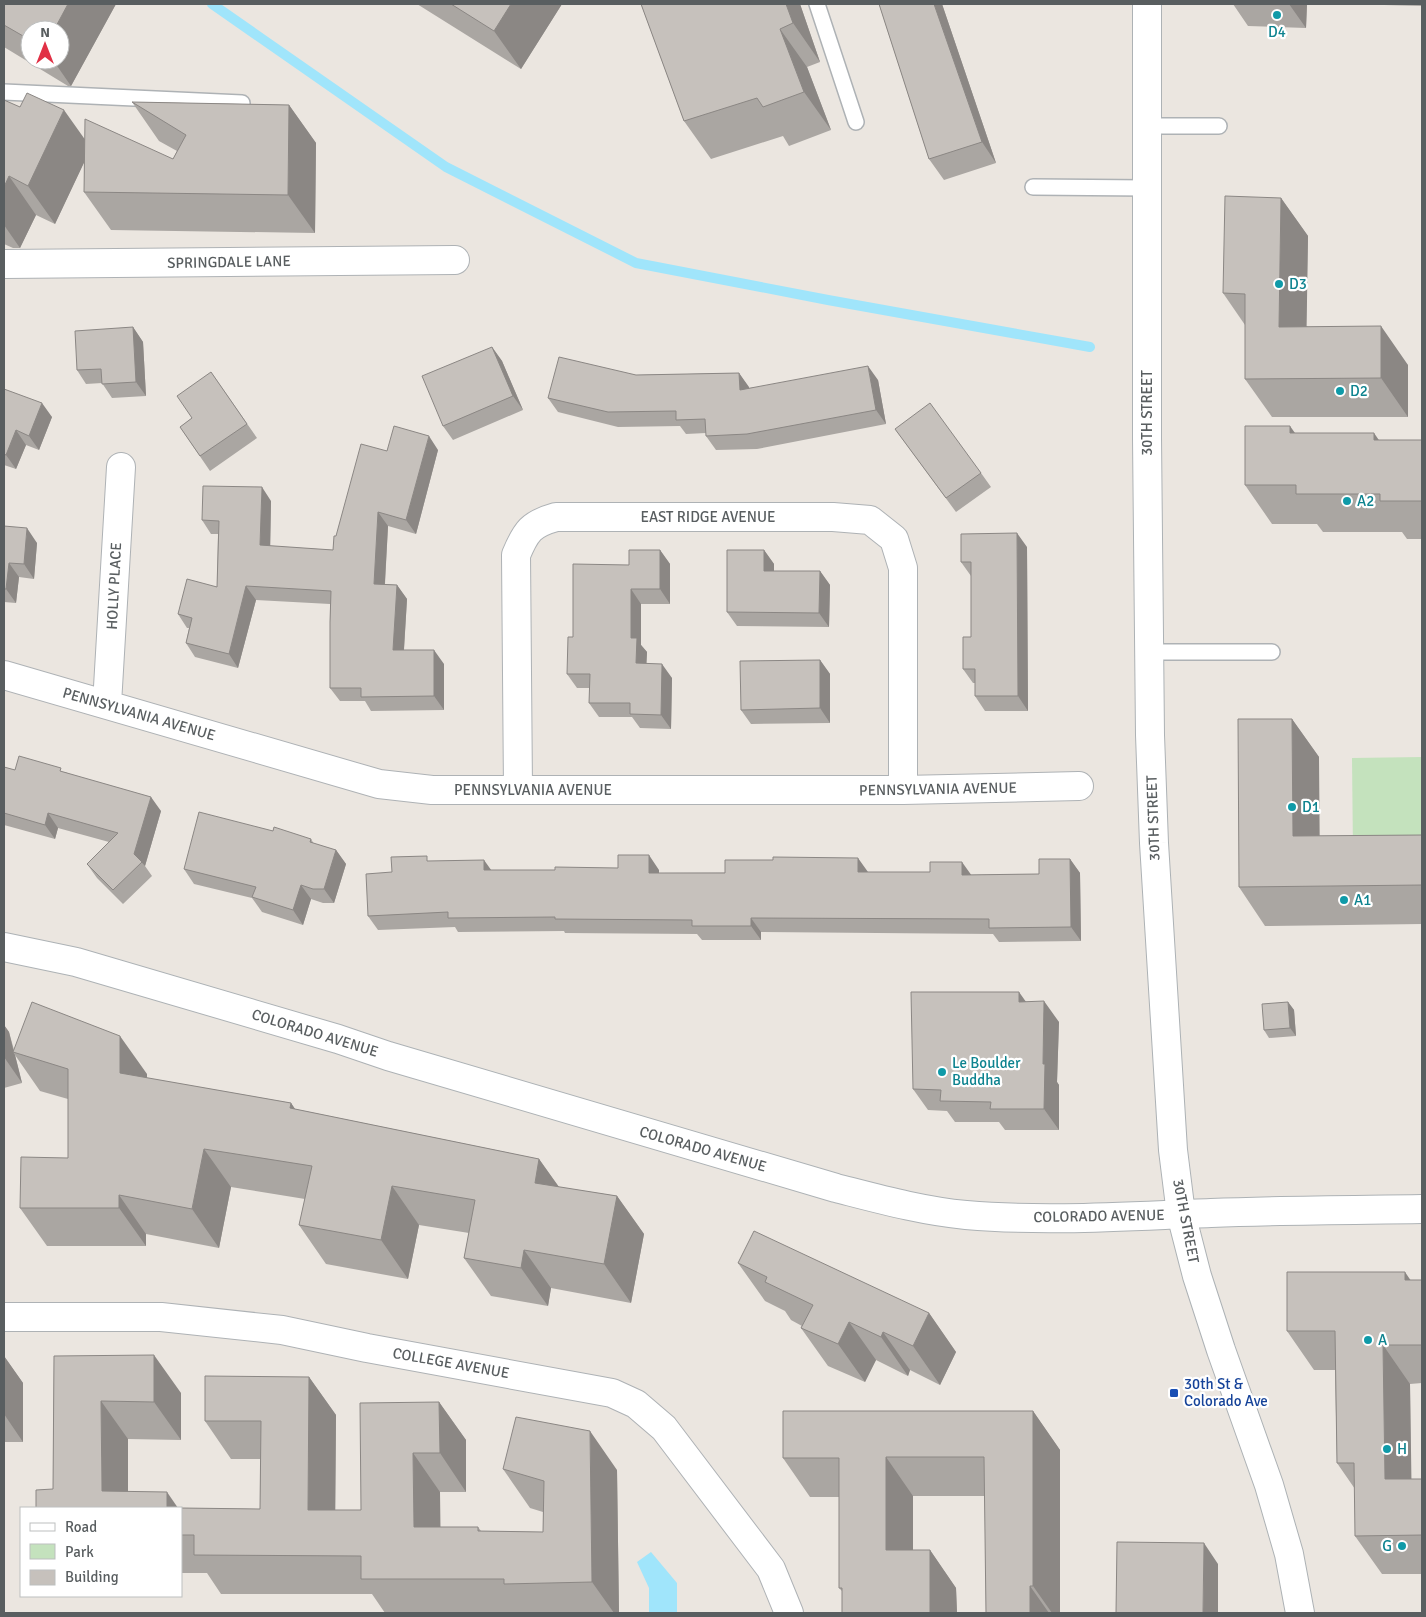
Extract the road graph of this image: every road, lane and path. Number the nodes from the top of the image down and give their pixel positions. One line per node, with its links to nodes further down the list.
1 (817, 4): 5 (lane)
2 (1147, 4): 6 (street, 30TH STREET)
3 (4, 92): 4 (lane)
4 (242, 103)
5 (856, 122)
6 (1147, 126): 7 (lane); 9 (street, 30TH STREET)
7 (1219, 126)
8 (1033, 187): 9 (lane)
9 (1147, 188): 13 (street, 30TH STREET)
10 (455, 260): 11 (street, SPRINGDALE LANE)
11 (4, 264)
12 (121, 467): 16 (street, HOLLY PLACE)
13 (1149, 652): 14 (lane); 22 (street, 30TH STREET)
14 (1272, 652)
15 (4, 674): 16 (street, PENNSYLVANIA AVENUE)
16 (106, 704): 18 (street, PENNSYLVANIA AVENUE)
17 (1079, 786): 19 (street, PENNSYLVANIA AVENUE)
18 (518, 790): 19 (street, PENNSYLVANIA AVENUE); 19 (street, EAST RIDGE AVENUE)
19 (903, 790)
20 (4, 947): 22 (street, COLORADO AVENUE)
21 (1422, 1210): 22 (street, COLORADO AVENUE)
22 (1181, 1214): 25 (street, 30TH STREET)
23 (4, 1317): 24 (street, COLLEGE AVENUE)
24 (788, 1613)
25 (1300, 1613)

